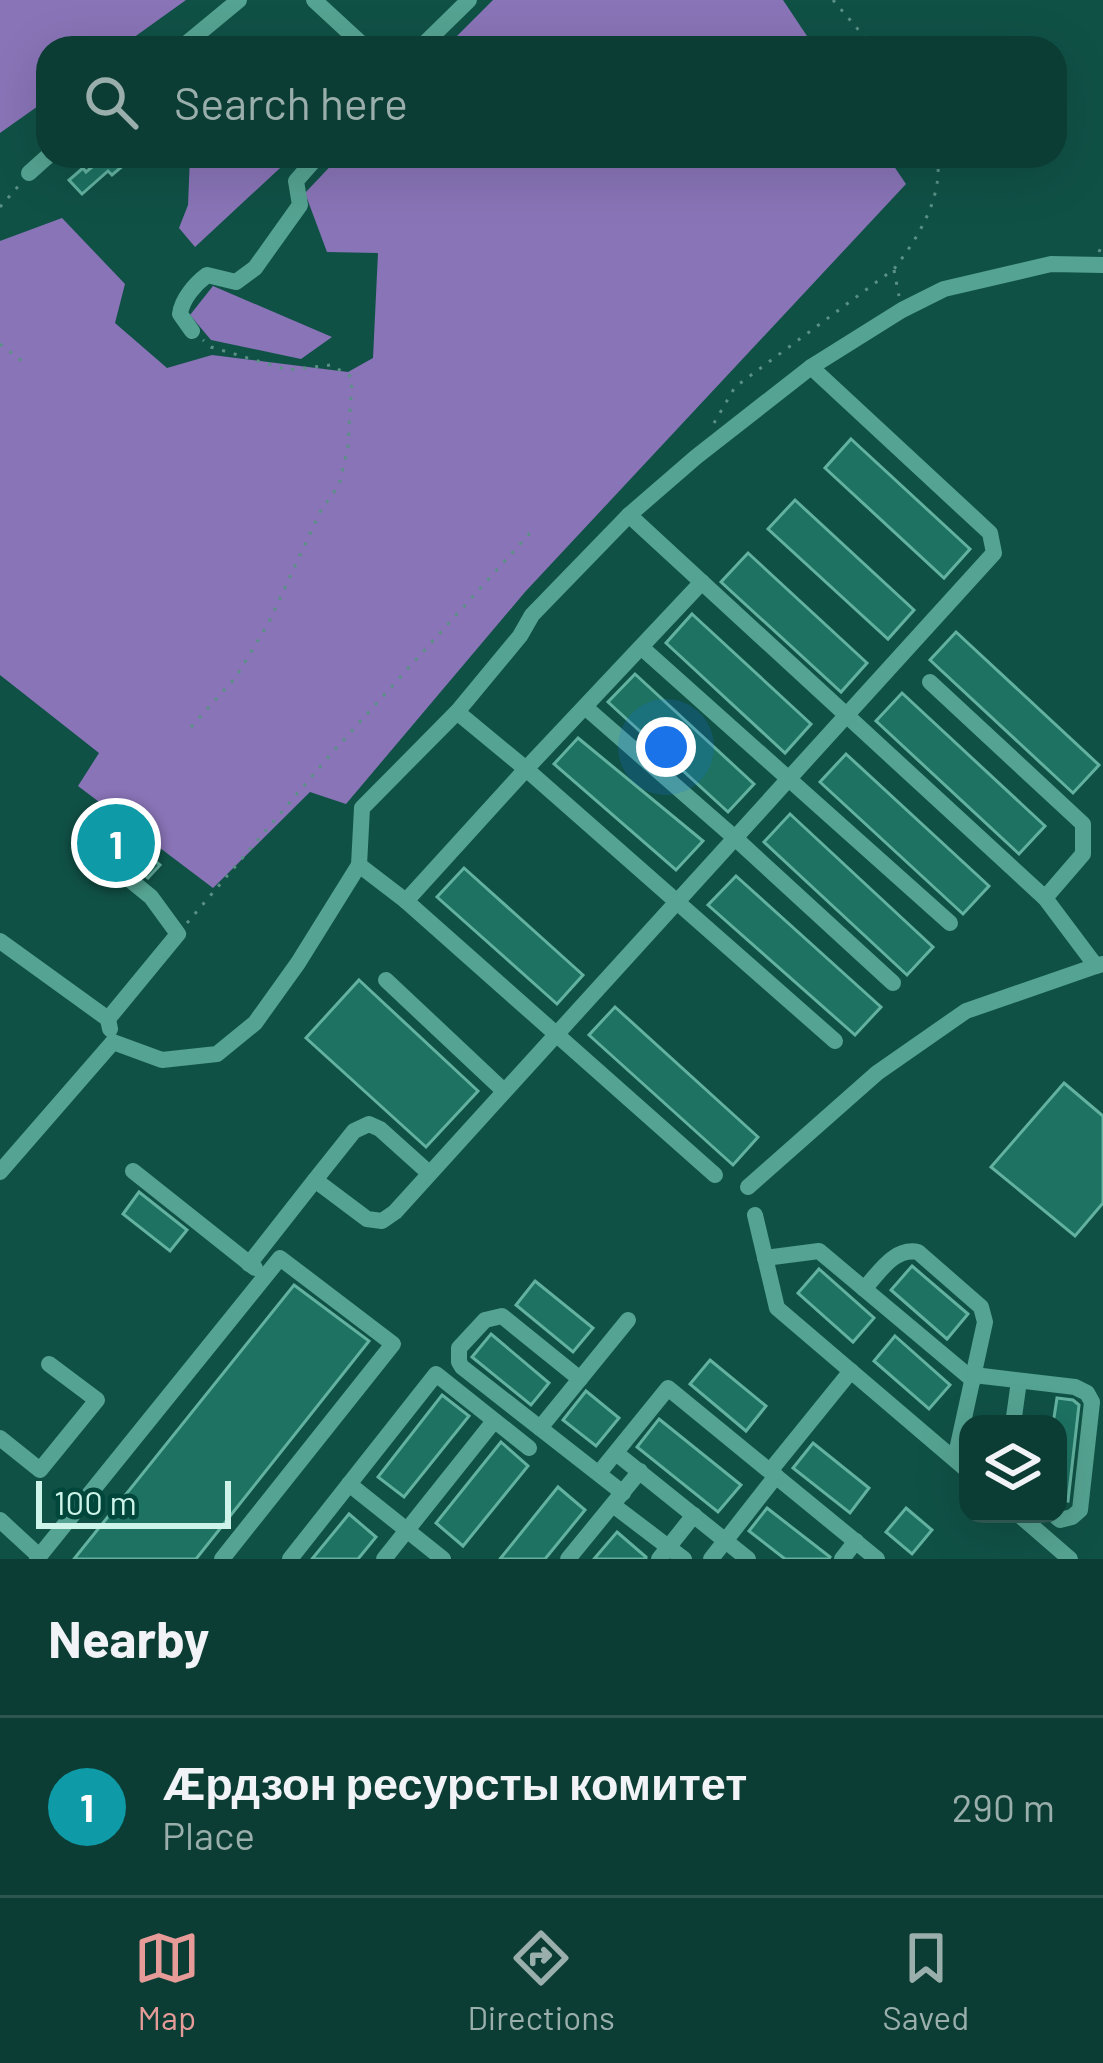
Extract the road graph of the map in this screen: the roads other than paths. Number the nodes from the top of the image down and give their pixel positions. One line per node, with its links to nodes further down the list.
1 (239, 0): 4 (street)
2 (314, 0): 5 (street)
3 (469, 0): 6 (street)
4 (196, 36)
5 (353, 36)
6 (432, 36)
7 (36, 167): 9 (street)
8 (307, 168): 11 (street)
9 (25, 177)
10 (1103, 266): 12 (street)
11 (192, 331)
12 (812, 367): 13 (street); 19 (street)
13 (628, 515): 14 (street); 18 (street)
14 (702, 582): 15 (street); 19 (street)
15 (641, 647): 17 (street); 21 (street)
16 (931, 682): 25 (street)
17 (585, 707): 20 (street); 23 (street)
18 (457, 712): 20 (street); 24 (street)
19 (848, 716): 21 (street); 25 (street)
20 (526, 769): 26 (street); 27 (street)
21 (790, 779): 23 (street); 28 (street)
22 (102, 823): 33 (street)
23 (735, 838): 27 (street); 32 (street)
24 (359, 865): 26 (street); 35 (street)
25 (1045, 898): 30 (street)
26 (406, 902): 34 (street)
27 (678, 902): 34 (street); 36 (street)
28 (950, 923)
29 (0, 940): 33 (street)
30 (1100, 965): 43 (street)
31 (386, 980): 37 (street)
32 (893, 982)
33 (108, 1019): 35 (street)
34 (558, 1034): 37 (street); 41 (street)
35 (113, 1042): 39 (street)
36 (835, 1042)
37 (504, 1091): 40 (street)
38 (134, 1171): 46 (street)
39 (0, 1172)
40 (429, 1173): 42 (street); 42 (street)
41 (715, 1175)
42 (315, 1180): 46 (street)
43 (748, 1187)
44 (754, 1215): 45 (street)
45 (765, 1258): 48 (street); 51 (street)
46 (249, 1264): 47 (street)
47 (265, 1276): 76 (street); 77 (street)
48 (864, 1289): 53 (street); 53 (street)
49 (628, 1320): 52 (street)
50 (49, 1364): 59 (street)
51 (851, 1371): 62 (street); 65 (street)
52 (580, 1378): 58 (street); 58 (street)
53 (973, 1378): 54 (street); 55 (street)
54 (1019, 1381): 56 (street); 69 (street)
55 (968, 1415)
56 (1014, 1415)
57 (494, 1420): 60 (street); 66 (street); 72 (street)
58 (540, 1428): 64 (street)
59 (0, 1438)
60 (529, 1448)
61 (616, 1453): 63 (street); 64 (street); 65 (street)
62 (959, 1462)
63 (640, 1472): 67 (street); 68 (street)
64 (599, 1473): 67 (street)
65 (773, 1474): 73 (street); 74 (street)
66 (349, 1484): 72 (street); 78 (street)
67 (618, 1499): 75 (street); 81 (street)
68 (694, 1515): 73 (street); 75 (street)
69 (1067, 1518)
70 (0, 1520): 76 (street)
71 (1028, 1523): 87 (street)
72 (407, 1530): 79 (street); 80 (street)
73 (725, 1541): 83 (street); 84 (street)
74 (856, 1541): 85 (street); 86 (street)
75 (664, 1553): 82 (street)
76 (38, 1558)
77 (222, 1559)
78 (290, 1559)
79 (384, 1559)
80 (443, 1559)
81 (568, 1559)
82 (684, 1559)
83 (711, 1559)
84 (748, 1559)
85 (842, 1559)
86 (878, 1559)
87 (1070, 1559)

